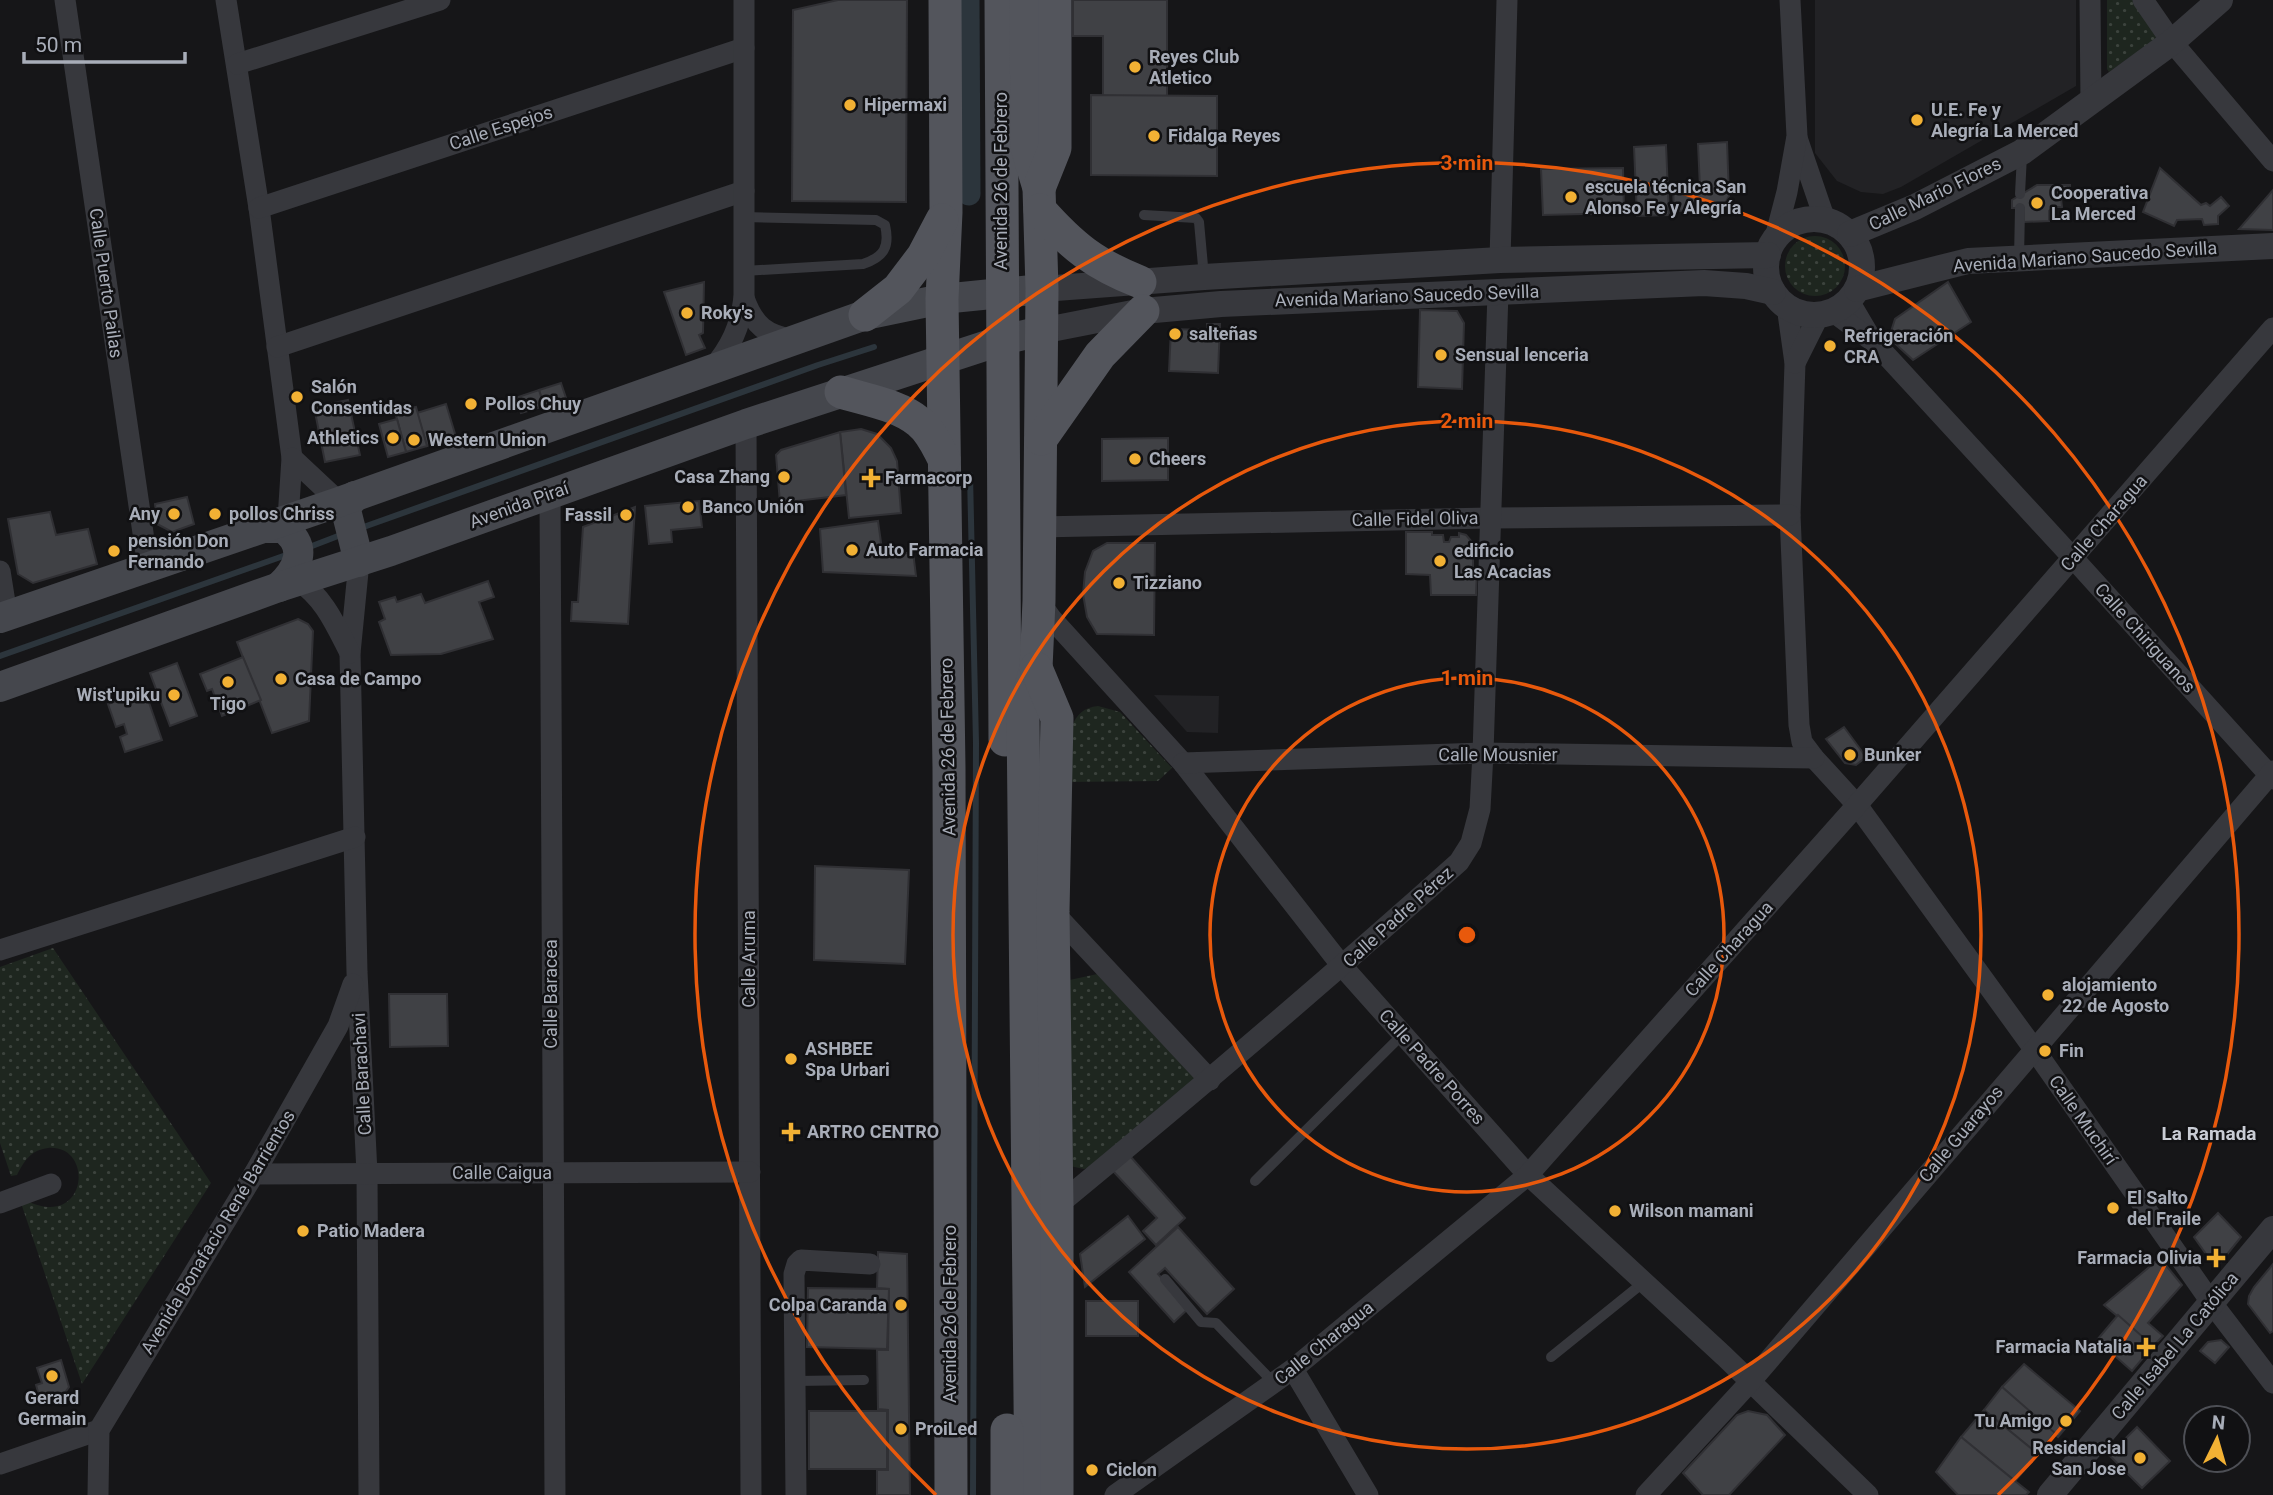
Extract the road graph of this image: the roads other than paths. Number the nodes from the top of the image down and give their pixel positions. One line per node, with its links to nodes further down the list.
1 (65, 0): 68 (street, Calle Puerto Pailas)
2 (226, 0): 16 (street)
3 (440, 0): 16 (street)
4 (744, 0): 15 (street)
5 (945, 0): 26 (main road, Avenida 26 de Febrero)
6 (1001, 0): 39 (main road, Avenida 26 de Febrero)
7 (1026, 0): 23 (main road, Avenida 26 de Febrero)
8 (1055, 0): 23 (main road, Avenida 26 de Febrero)
9 (1507, 0): 34 (street)
10 (1790, 0): 18 (street)
11 (2090, 0): 17 (street)
12 (2143, 0): 14 (street)
13 (2220, 0): 14 (street, Calle Mario Flores)
14 (2172, 43): 17 (street, Calle Mario Flores); 20 (street)
15 (744, 48): 21 (street); 24 (street, Calle Espejos)
16 (237, 64): 24 (street)
17 (2091, 103): 19 (street, Calle Mario Flores)
18 (1797, 136): 29 (street); 31 (street)
19 (2022, 152): 22 (lane); 30 (street, Calle Mario Flores)
20 (2273, 161)
21 (744, 191): 28 (street); 50 (street)
22 (2020, 194)
23 (1040, 199): 37 (main road, Avenida 26 de Febrero); 40 (main road)
24 (259, 208): 50 (street)
25 (2020, 208): 33 (lane)
26 (946, 212): 42 (main road, Avenida 26 de Febrero); 45 (main road)
27 (1144, 215): 36 (lane)
28 (744, 216): 35 (street); 35 (lane)
29 (1825, 220): 30 (street); 31 (street)
30 (1850, 234): 44 (street)
31 (1772, 246): 34 (street, Avenida Mariano Saucedo Sevilla); 43 (street)
32 (2273, 246): 33 (street, Avenida Mariano Saucedo Sevilla)
33 (2018, 259): 44 (street, Avenida Mariano Saucedo Sevilla)
34 (1500, 260): 36 (street, Avenida Mariano Saucedo Sevilla)
35 (744, 271): 41 (street)
36 (1204, 277): 40 (street, Avenida Mariano Saucedo Sevilla)
37 (1042, 289): 39 (main road); 40 (street, Avenida Mariano Saucedo Sevilla); 47 (main road, Avenida 26 de Febrero)
38 (1498, 292): 40 (street, Avenida Mariano Saucedo Sevilla); 43 (street, Avenida Mariano Saucedo Sevilla); 62 (street, Calle Padre Pérez)
39 (1001, 293): 42 (main road); 49 (main road, Avenida 26 de Febrero)
40 (1141, 296): 47 (street, Avenida Mariano Saucedo Sevilla); 56 (main road)
41 (744, 298): 48 (street); 53 (street)
42 (942, 299): 45 (main road); 51 (main road, Avenida 26 de Febrero)
43 (1780, 299): 44 (street); 52 (street)
44 (1839, 304): 52 (street); 66 (street, Calle Chiriguanos)
45 (865, 315): 48 (main road)
46 (2273, 328): 66 (street, Calle Charagua)
47 (1041, 331): 49 (main road, Avenida Piraí); 56 (main road, Avenida 26 de Febrero)
48 (794, 340): 53 (main road)
49 (1003, 340): 51 (main road, Avenida Piraí); 120 (main road, Avenida 26 de Febrero)
50 (277, 348): 57 (street)
51 (943, 359): 54 (main road, Avenida Piraí); 58 (main road, Avenida 26 de Febrero)
52 (1795, 363): 61 (street, Calle Muchirí)
53 (712, 369): 60 (main road)
54 (841, 392): 55 (main road, Avenida Piraí); 58 (main road)
55 (746, 424): 59 (main road, Avenida Piraí); 91 (street, Calle Aruma)
56 (1041, 439): 64 (main road, Avenida 26 de Febrero)
57 (292, 458): 60 (street); 63 (street)
58 (944, 459): 119 (main road, Avenida 26 de Febrero)
59 (550, 494): 65 (main road, Avenida Piraí); 93 (street, Calle Baracea)
60 (347, 499): 63 (main road); 67 (main road)
61 (1790, 514): 62 (street, Calle Fidel Oliva); 77 (street, Calle Muchirí)
62 (1490, 517): 64 (street, Calle Fidel Oliva); 76 (street, Calle Padre Pérez)
63 (274, 524): 68 (main road); 70 (main road)
64 (1039, 527): 71 (main road, Avenida 26 de Febrero)
65 (391, 551): 67 (main road, Avenida Piraí); 73 (street, Calle Barachavi)
66 (2073, 558): 79 (street, Calle Chiriguanos); 80 (street, Calle Charagua)
67 (359, 562): 70 (main road, Avenida Piraí); 73 (street, Calle Barachavi)
68 (148, 567): 72 (main road)
69 (0, 572): 72 (street)
70 (288, 584): 73 (street, Calle Barachavi); 75 (main road, Avenida Piraí)
71 (1039, 601): 74 (main road, Avenida 26 de Febrero); 78 (street, Calle Padre Porres)
72 (3, 616)
73 (350, 653): 81 (street, Calle Barachavi)
74 (1035, 668): 82 (main road, Avenida 26 de Febrero); 88 (main road, Avenida 26 de Febrero)
75 (0, 687)
76 (1483, 753): 77 (street, Calle Mousnier); 78 (street, Calle Mousnier); 85 (street, Calle Padre Pérez)
77 (1814, 758): 80 (street, Calle Muchirí)
78 (1183, 763): 85 (street, Calle Padre Porres)
79 (2272, 775): 89 (street, Calle Guarayos)
80 (1857, 805): 89 (street, Calle Muchirí); 95 (street, Calle Charagua)
81 (355, 837): 83 (street); 86 (street, Calle Barachavi)
82 (1053, 912): 84 (main road, Avenida 26 de Febrero); 90 (street)
83 (0, 950)
84 (1053, 962): 88 (main road); 99 (main road, Avenida 26 de Febrero)
85 (1342, 966): 87 (street, Calle Padre Porres); 90 (street, Calle Padre Pérez)
86 (357, 972): 92 (street, Calle Barachavi); 94 (street, Avenida Bonafacio René Barrientos)
87 (1402, 1034): 95 (street, Calle Padre Porres); 96 (lane)
88 (1026, 1045): 121 (main road, Avenida 26 de Febrero)
89 (2034, 1049): 104 (street, Calle Muchirí); 109 (street, Calle Guarayos)
90 (1210, 1080): 99 (street, Calle Padre Pérez)
91 (750, 1172): 93 (street, Calle Caigua); 117 (street, Calle Aruma)
92 (367, 1173): 93 (street, Calle Caigua); 94 (street, Calle Caigua); 115 (street, Calle Barachavi)
93 (552, 1173): 116 (street, Calle Baracea)
94 (254, 1174): 112 (street, Avenida Bonafacio René Barrientos)
95 (1528, 1175): 103 (street, Calle Padre Porres); 106 (street, Calle Charagua)
96 (1255, 1181)
97 (51, 1184): 98 (street)
98 (0, 1203)
99 (1057, 1206): 122 (main road, Avenida 26 de Febrero)
100 (2273, 1230): 104 (street, Calle Isabel La Católica)
101 (870, 1264): 108 (street)
102 (1166, 1279): 110 (lane)
103 (1644, 1282): 105 (lane); 109 (street, Calle Padre Porres)
104 (2211, 1302): 111 (street, Calle Muchirí); 127 (street, Calle Isabel La Católica)
105 (1551, 1357)
106 (1293, 1369): 110 (street, Calle Charagua); 124 (street)
107 (864, 1380): 108 (lane)
108 (796, 1381): 118 (street)
109 (1751, 1381): 125 (street, Calle Guarayos); 126 (street, Calle Padre Porres)
110 (1274, 1383): 123 (street, Calle Charagua)
111 (2273, 1383)
112 (99, 1430): 113 (street); 114 (street)
113 (0, 1464)
114 (98, 1495)
115 (369, 1495)
116 (555, 1495)
117 (751, 1495)
118 (796, 1495)
119 (951, 1495)
120 (1007, 1495)
121 (1031, 1495)
122 (1057, 1495)
123 (1115, 1495)
124 (1368, 1495)
125 (1646, 1495)
126 (1868, 1495)
127 (2050, 1495)

